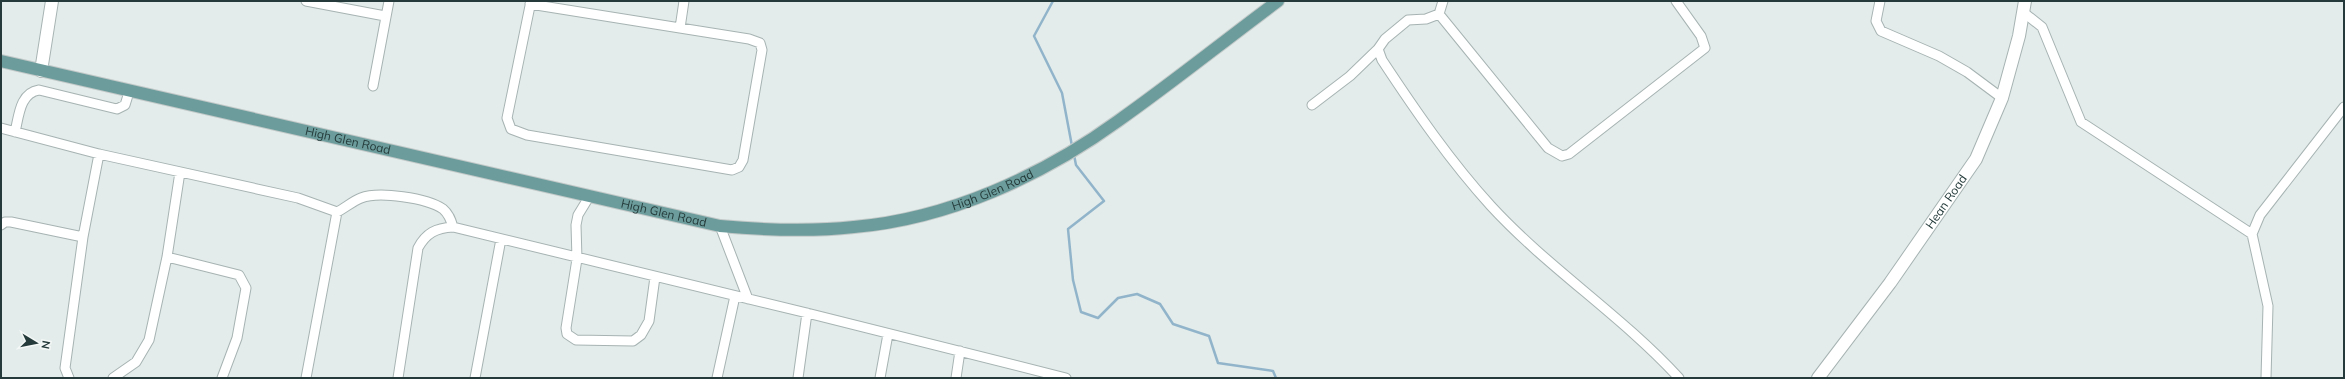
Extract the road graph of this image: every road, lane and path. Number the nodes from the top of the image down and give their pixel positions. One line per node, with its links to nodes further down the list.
1 (52, 1): 16 (street)
2 (306, 1): 12 (street)
3 (388, 1): 12 (street)
4 (684, 1): 13 (street)
5 (1278, 1): 29 (main road, High Glen Road)
6 (1443, 1): 11 (street)
7 (1676, 1): 11 (street)
8 (1880, 1): 19 (street)
9 (531, 2): 13 (street); 13 (street)
10 (2024, 6): 19 (street, Hean Road); 31 (street)
11 (1439, 14): 14 (street)
12 (386, 16): 17 (street)
13 (680, 28)
14 (1378, 49): 20 (street); 54 (street)
15 (1, 61): 16 (main road, High Glen Road)
16 (41, 72): 18 (main road, High Glen Road)
17 (373, 86)
18 (129, 92): 23 (street); 26 (main road, High Glen Road)
19 (2002, 98): 55 (street, Hean Road)
20 (1312, 105)
21 (2344, 107): 31 (street)
22 (1, 128): 23 (street)
23 (15, 132): 24 (street)
24 (99, 154): 25 (street); 32 (street)
25 (180, 172): 27 (street); 34 (street)
26 (590, 196): 29 (main road, High Glen Road); 35 (street)
27 (337, 212): 30 (street); 46 (street)
28 (1, 225): 32 (street)
29 (720, 226): 38 (street)
30 (453, 228): 33 (street); 47 (street)
31 (2252, 234): 56 (street)
32 (82, 237): 43 (street)
33 (501, 239): 35 (street); 48 (street)
34 (167, 257): 44 (street); 45 (street)
35 (577, 259): 36 (street); 36 (street)
36 (655, 277): 37 (street)
37 (735, 296): 38 (street); 49 (street)
38 (748, 299): 39 (street)
39 (807, 313): 40 (street); 50 (street)
40 (888, 334): 41 (street); 51 (street)
41 (960, 351): 42 (street); 52 (street)
42 (1039, 374): 53 (street)
43 (69, 378)
44 (113, 378)
45 (222, 378)
46 (306, 378)
47 (398, 378)
48 (475, 378)
49 (717, 378)
50 (798, 378)
51 (880, 378)
52 (956, 378)
53 (1066, 378)
54 (1679, 378)
55 (1818, 378)
56 (2266, 378)

